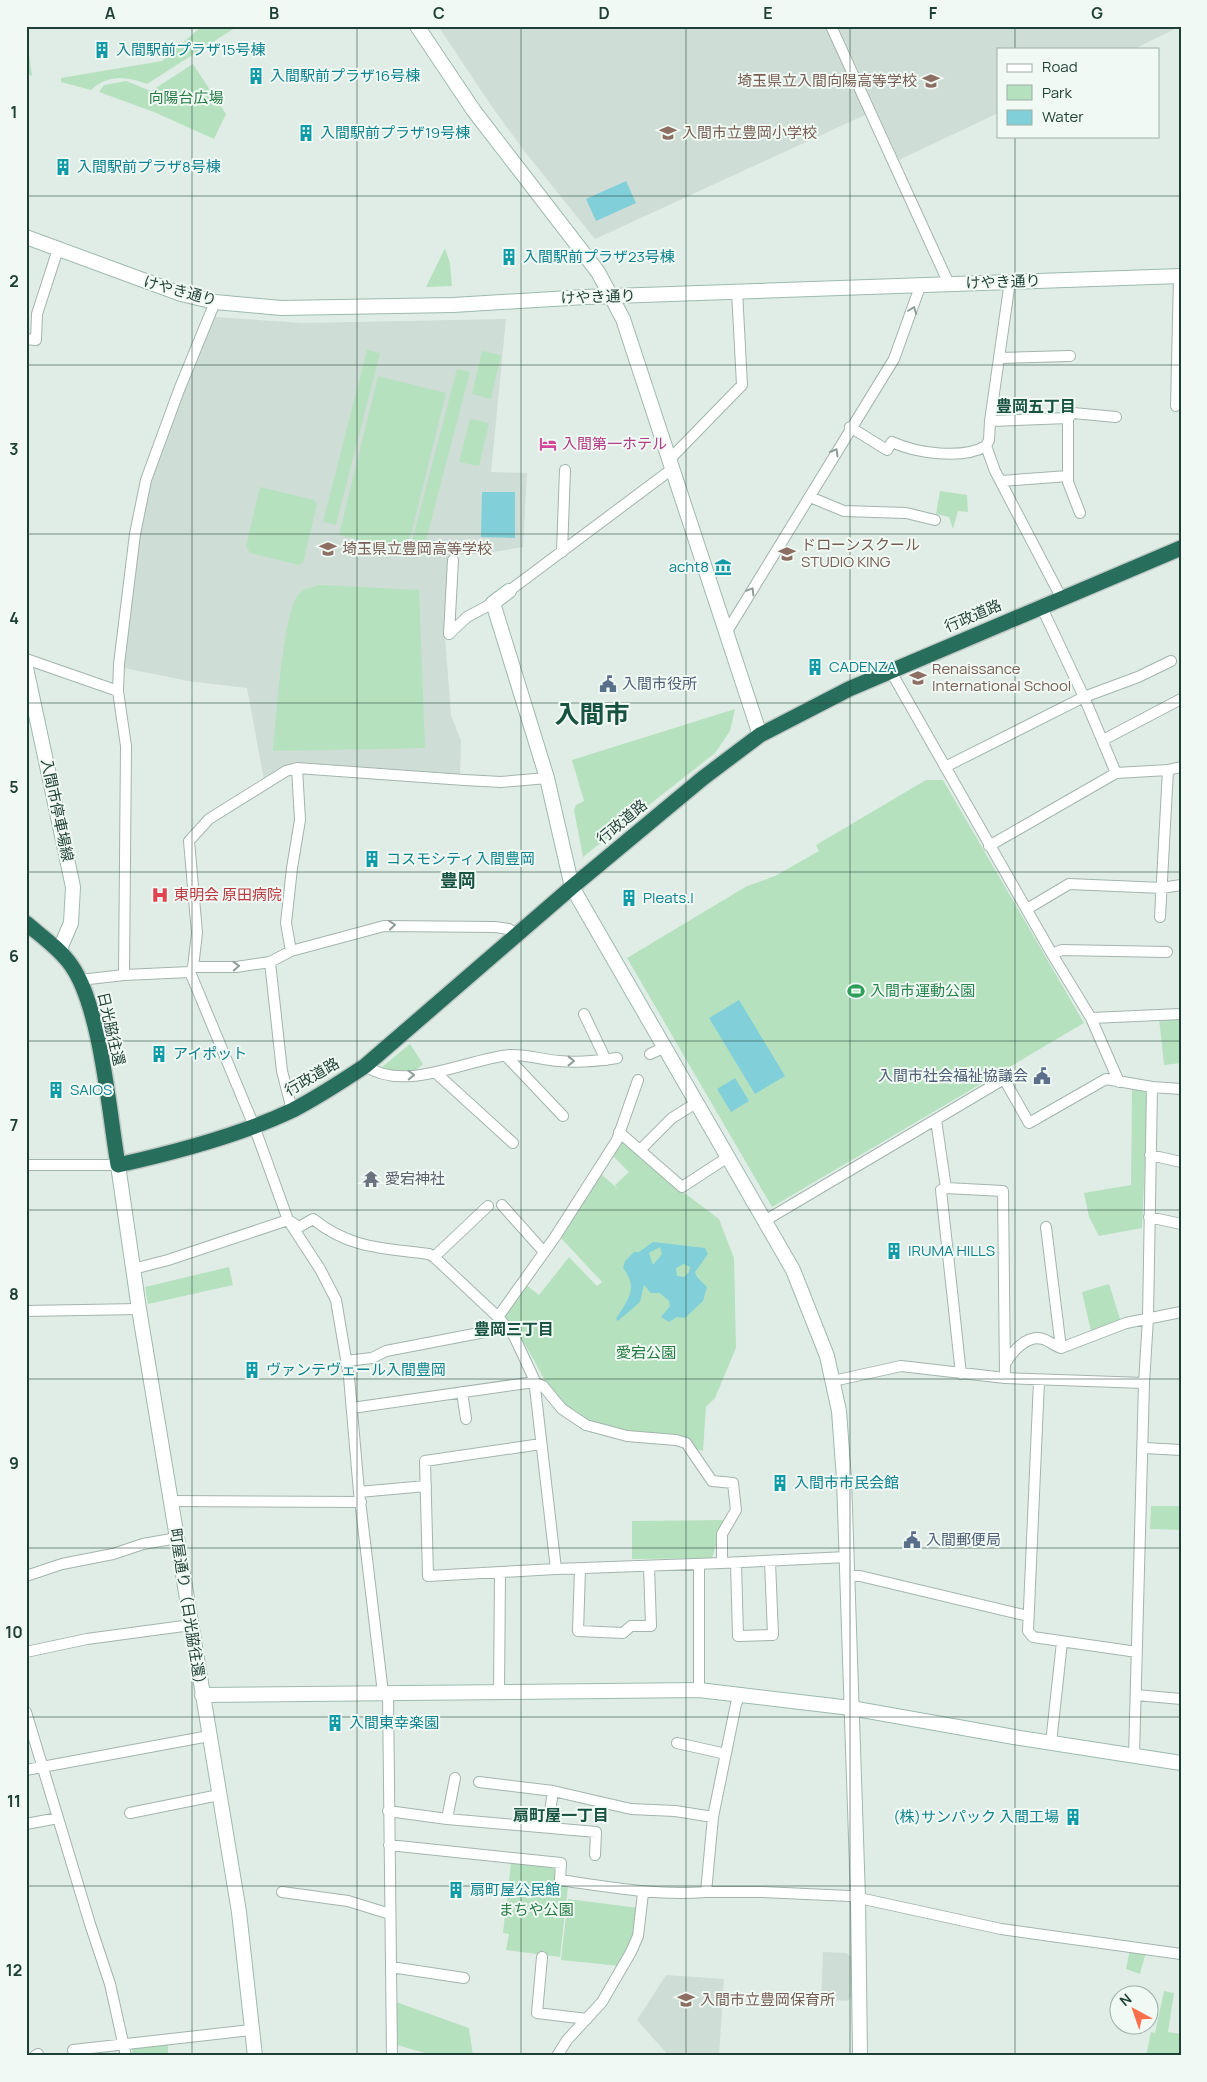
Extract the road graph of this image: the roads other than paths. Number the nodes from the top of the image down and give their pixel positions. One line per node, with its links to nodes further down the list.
1 (417, 26): 10 (street)
2 (831, 26): 8 (street)
3 (26, 237): 4 (street, けやき通り)
4 (58, 249): 11 (street, けやき通り); 12 (street)
5 (1180, 276): 6 (street, けやき通り); 15 (street)
6 (1010, 281): 8 (street, けやき通り); 14 (street)
7 (921, 284): 8 (street, けやき通り); 9 (street, けやき通り); 19 (street, one-way to 7)
8 (949, 284)
9 (737, 291): 10 (street, けやき通り); 21 (street)
10 (611, 296): 11 (street, けやき通り); 21 (street)
11 (216, 302): 40 (street)
12 (26, 339)
13 (1070, 356): 14 (street)
14 (999, 358): 18 (street)
15 (1176, 406)
16 (1116, 417): 17 (street)
17 (1068, 418): 18 (street); 23 (street)
18 (990, 421): 20 (street)
19 (850, 427): 20 (street); 25 (street, one-way to 19)
20 (986, 446): 24 (street)
21 (671, 465): 29 (street); 35 (street)
22 (565, 470): 29 (street)
23 (1068, 476): 24 (street); 26 (street)
24 (1002, 481): 32 (street)
25 (810, 497): 27 (street); 35 (street, one-way to 25)
26 (1080, 513)
27 (935, 520)
28 (1181, 549): 32 (highway, 行政道路)
29 (562, 552): 31 (street)
30 (452, 560): 33 (street)
31 (509, 591): 33 (street)
32 (1062, 599): 34 (highway, 行政道路)
33 (493, 603): 50 (street)
34 (1041, 606): 39 (highway, 行政道路); 41 (street)
35 (726, 633): 43 (street)
36 (26, 659): 40 (street)
37 (1171, 661): 41 (street)
38 (26, 668): 59 (street, 入間市停車場線)
39 (890, 670): 43 (highway, 行政道路); 45 (street)
40 (118, 691): 65 (street)
41 (1084, 697): 44 (street); 45 (street)
42 (1181, 699): 44 (street)
43 (760, 735): 53 (highway, 行政道路)
44 (1103, 740): 49 (street)
45 (945, 767): 51 (street)
46 (1181, 767): 48 (street)
47 (296, 768): 50 (street); 60 (street); 64 (street)
48 (1168, 770): 49 (street); 54 (street)
49 (1116, 773): 51 (street)
50 (547, 778): 53 (street)
51 (989, 846): 55 (street)
52 (1181, 885): 54 (street)
53 (572, 887): 58 (highway, 行政道路); 70 (street)
54 (1162, 888): 55 (street); 56 (street)
55 (1026, 909): 62 (street)
56 (1160, 917)
57 (26, 923): 59 (highway, 日光脇往還)
58 (516, 935): 60 (street, one-way to 58); 73 (highway, 行政道路)
59 (59, 951): 66 (highway, 日光脇往還)
60 (291, 951): 63 (street)
61 (1167, 952): 62 (street)
62 (1052, 954): 69 (street)
63 (270, 962): 64 (street, one-way to 63); 80 (street)
64 (192, 970): 65 (street); 83 (street)
65 (124, 975): 66 (street)
66 (80, 980): 90 (highway, 日光脇往還)
67 (584, 1014): 72 (street, one-way to 67)
68 (1181, 1014): 69 (street)
69 (1091, 1018): 76 (street)
70 (663, 1048): 71 (street); 79 (street)
71 (650, 1054)
72 (506, 1056): 74 (street); 81 (street)
73 (365, 1066): 74 (street, one-way to 74); 80 (highway, 行政道路)
74 (436, 1073): 85 (street)
75 (638, 1080): 84 (street)
76 (1120, 1082): 77 (street); 82 (street)
77 (1152, 1088): 78 (street); 87 (street)
78 (1181, 1089)
79 (696, 1103): 86 (street); 88 (street)
80 (292, 1110): 83 (highway, 行政道路)
81 (563, 1116)
82 (936, 1120): 92 (street); 97 (street)
83 (254, 1126): 90 (highway, 行政道路); 96 (street)
84 (619, 1132): 86 (street); 100 (street)
85 (513, 1143)
86 (640, 1150): 88 (street)
87 (1150, 1155): 89 (street); 95 (street)
88 (728, 1157): 97 (street)
89 (1181, 1162)
90 (118, 1165): 91 (street); 102 (street, 町屋通り（日光脇往還）)
91 (26, 1166)
92 (946, 1188): 110 (street); 111 (street)
93 (502, 1205): 100 (street)
94 (488, 1206): 101 (street)
95 (1149, 1217): 98 (street); 106 (street)
96 (288, 1220): 101 (street); 102 (street); 109 (street)
97 (766, 1220): 113 (street)
98 (1181, 1224)
99 (1046, 1227): 108 (street)
100 (544, 1252): 107 (street)
101 (434, 1257): 107 (street)
102 (133, 1269): 103 (street, 町屋通り（日光脇往還）)
103 (139, 1309): 104 (street); 125 (street, 町屋通り（日光脇往還）)
104 (26, 1311)
105 (1181, 1312): 106 (street)
106 (1148, 1318): 108 (street); 116 (street)
107 (500, 1321): 109 (street); 115 (street)
108 (1062, 1348): 110 (street)
109 (346, 1361): 118 (street)
110 (1004, 1365): 112 (street)
111 (961, 1374): 112 (street); 113 (street)
112 (1005, 1378): 114 (street)
113 (833, 1381): 127 (street)
114 (1039, 1381): 116 (street); 138 (street)
115 (534, 1382): 117 (street); 120 (street); 129 (street)
116 (1144, 1383): 121 (street)
117 (462, 1392): 118 (street); 119 (street)
118 (352, 1408): 124 (street)
119 (466, 1419)
120 (541, 1444): 123 (street); 133 (street)
121 (1144, 1448): 122 (street); 142 (street)
122 (1181, 1450)
123 (426, 1486): 124 (street); 135 (street)
124 (360, 1497): 125 (street); 145 (street)
125 (170, 1501): 126 (street, 町屋通り（日光脇往還）)
126 (177, 1538): 136 (street); 139 (street, 町屋通り（日光脇往還）)
127 (847, 1557): 128 (street); 137 (street)
128 (770, 1562): 130 (street); 130 (street)
129 (722, 1563): 130 (street); 131 (street)
130 (736, 1563)
131 (699, 1564): 132 (street); 143 (street)
132 (649, 1566): 134 (street); 134 (street)
133 (556, 1569): 134 (street); 135 (street)
134 (580, 1569)
135 (500, 1574): 144 (street)
136 (26, 1576)
137 (847, 1576): 138 (street); 150 (street)
138 (1028, 1616): 140 (street)
139 (191, 1625): 141 (street); 147 (street, 町屋通り（日光脇往還）)
140 (1062, 1642): 142 (street); 154 (street)
141 (26, 1652)
142 (1137, 1652): 148 (street)
143 (699, 1690): 144 (street); 146 (street)
144 (499, 1692): 145 (street)
145 (385, 1693): 147 (street); 164 (street)
146 (741, 1693): 150 (street); 155 (street)
147 (202, 1696): 152 (street, 町屋通り（日光脇往還）)
148 (1136, 1696): 149 (street); 156 (street)
149 (1181, 1699)
150 (851, 1708): 154 (street); 176 (street)
151 (26, 1712): 158 (street)
152 (209, 1736): 158 (street); 163 (street, 町屋通り（日光脇往還）)
153 (677, 1743): 155 (street)
154 (1051, 1743): 156 (street)
155 (726, 1754): 166 (street)
156 (1134, 1756): 157 (street)
157 (1181, 1762)
158 (43, 1767): 159 (street); 167 (street)
159 (26, 1770)
160 (455, 1778): 168 (street)
161 (478, 1782): 162 (street)
162 (553, 1791): 166 (street); 170 (street)
163 (219, 1796): 165 (street); 183 (street, 町屋通り（日光脇往還）)
164 (388, 1811): 168 (street); 171 (street)
165 (130, 1813)
166 (713, 1817): 174 (street)
167 (58, 1818): 169 (street); 184 (street)
168 (447, 1819): 170 (street)
169 (26, 1824)
170 (548, 1826): 172 (street)
171 (389, 1845): 175 (street); 177 (street)
172 (595, 1855)
173 (282, 1892): 177 (street)
174 (706, 1892): 175 (street); 176 (street)
175 (643, 1893): 182 (street)
176 (858, 1898): 178 (street); 190 (street)
177 (390, 1914): 180 (street)
178 (1181, 1954)
179 (542, 1957): 182 (street)
180 (391, 1967): 181 (street); 188 (street)
181 (464, 1978)
182 (587, 2018): 189 (street)
183 (251, 2030): 184 (street); 187 (street, 町屋通り（日光脇往還）)
184 (124, 2043): 185 (street); 186 (street)
185 (73, 2050)
186 (126, 2056)
187 (255, 2056)
188 (392, 2056)
189 (557, 2056)
190 (860, 2056)

